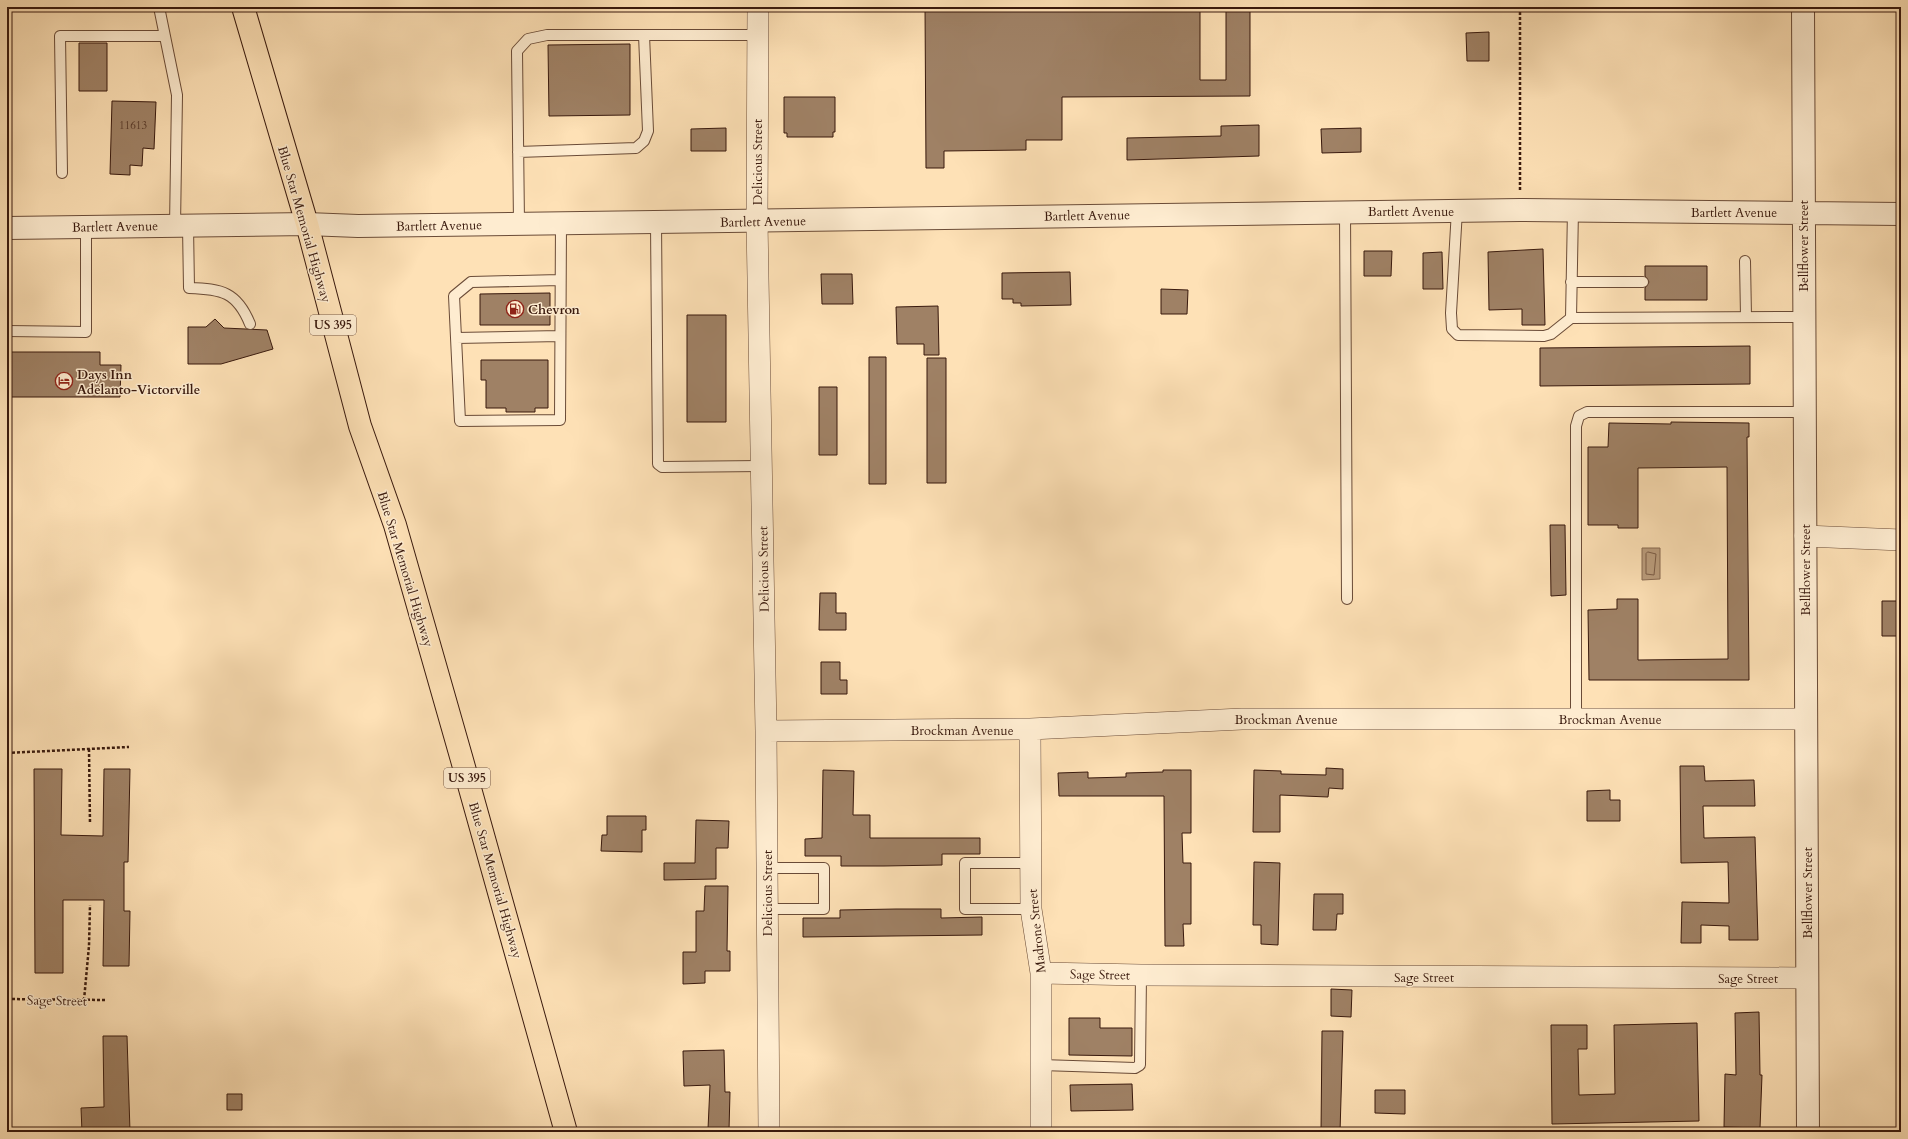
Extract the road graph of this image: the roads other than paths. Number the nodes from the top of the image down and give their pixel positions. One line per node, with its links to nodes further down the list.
1 (159, 7): 7 (lane)
2 (243, 7): 19 (highway, Blue Star Memorial Highway / US 395)
3 (758, 7): 5 (street, Delicious Street)
4 (1803, 7): 13 (street, Bellflower Street)
5 (758, 34): 6 (lane); 15 (street, Delicious Street)
6 (644, 35): 8 (lane); 8 (lane)
7 (165, 36): 9 (lane); 20 (lane)
8 (518, 152): 17 (lane)
9 (62, 173)
10 (1457, 210): 11 (street, Bartlett Avenue); 12 (street, Bartlett Avenue); 29 (lane)
11 (1573, 210): 13 (street, Bartlett Avenue); 25 (lane)
12 (1345, 211): 15 (street, Bartlett Avenue); 38 (lane)
13 (1803, 212): 14 (street, Bartlett Avenue); 28 (street, Bellflower Street)
14 (1901, 214)
15 (757, 221): 16 (street, Bartlett Avenue); 35 (street, Delicious Street)
16 (656, 222): 18 (street, Bartlett Avenue); 35 (lane)
17 (519, 223): 18 (street, Bartlett Avenue); 19 (street, Bartlett Avenue)
18 (561, 223): 24 (lane)
19 (307, 224): 20 (street, Bartlett Avenue); 51 (highway, Blue Star Memorial Highway / US 395)
20 (182, 226): 21 (street, Bartlett Avenue); 30 (lane)
21 (86, 227): 22 (street, Bartlett Avenue); 31 (lane)
22 (7, 228)
23 (1745, 261): 27 (lane)
24 (560, 280): 32 (lane); 33 (lane)
25 (1571, 282): 26 (lane); 29 (lane)
26 (1643, 282)
27 (1746, 317): 28 (lane); 29 (lane)
28 (1804, 317): 34 (street, Bellflower Street)
29 (1571, 318)
30 (250, 324)
31 (7, 332)
32 (560, 336): 33 (lane); 33 (lane)
33 (456, 338)
34 (1804, 412): 36 (street, Bellflower Street); 39 (lane)
35 (761, 466): 42 (street, Delicious Street)
36 (1805, 536): 37 (street); 40 (street, Bellflower Street)
37 (1901, 540)
38 (1347, 599)
39 (1576, 719): 40 (street, Brockman Avenue); 41 (street, Brockman Avenue)
40 (1806, 719): 49 (street, Bellflower Street)
41 (1030, 729): 42 (street, Brockman Avenue); 43 (street, Madrone Street)
42 (766, 731): 44 (street, Delicious Street)
43 (1031, 863): 46 (street, Madrone Street); 46 (lane)
44 (767, 868): 45 (street, Delicious Street); 45 (lane)
45 (767, 909): 52 (street, Delicious Street)
46 (1031, 909): 47 (street, Madrone Street)
47 (1041, 973): 48 (street, Sage Street); 50 (street, Madrone Street)
48 (1141, 975): 49 (street, Sage Street); 50 (lane)
49 (1808, 978): 54 (street, Bellflower Street)
50 (1041, 1065): 53 (street, Madrone Street)
51 (566, 1132)
52 (769, 1132)
53 (1041, 1132)
54 (1808, 1132)

